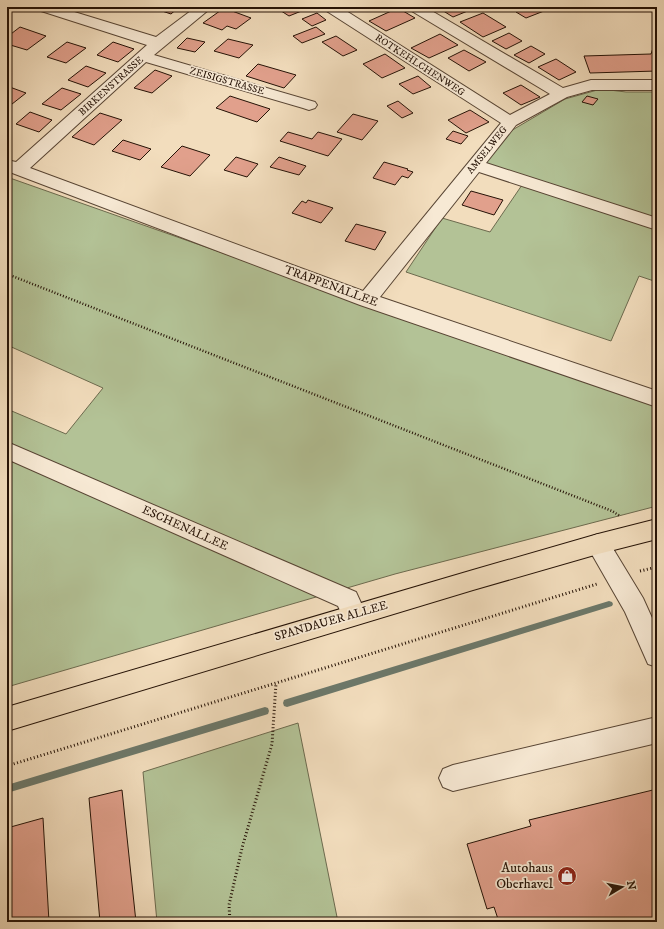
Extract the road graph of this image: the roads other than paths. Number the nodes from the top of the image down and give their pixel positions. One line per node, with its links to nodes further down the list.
1 (43, 7): 5 (street)
2 (205, 7): 5 (street, BIRKENSTRASSE)
3 (330, 7): 10 (street, ROTKEHLCHENWEG)
4 (415, 7): 8 (street)
5 (158, 43): 6 (street, BIRKENSTRASSE)
6 (144, 57): 9 (street, ZEISIGSTRASSE); 12 (street, BIRKENSTRASSE)
7 (657, 85): 8 (street, AMSELWEG)
8 (561, 94): 10 (street, AMSELWEG)
9 (309, 105)
10 (510, 122): 11 (street, AMSELWEG)
11 (476, 165): 13 (street); 14 (street, AMSELWEG)
12 (13, 167): 14 (street, TRAPPENALLEE)
13 (657, 224)
14 (367, 300): 15 (street, TRAPPENALLEE)
15 (657, 399)
16 (7, 450): 19 (street, ESCHENALLEE)
17 (657, 530): 18 (main road, SPANDAUER ALLEE)
18 (598, 544): 19 (main road, SPANDAUER ALLEE); 20 (street)
19 (354, 614): 21 (main road, SPANDAUER ALLEE)
20 (657, 656)
21 (7, 719)
22 (657, 730): 23 (street)
23 (453, 778)

